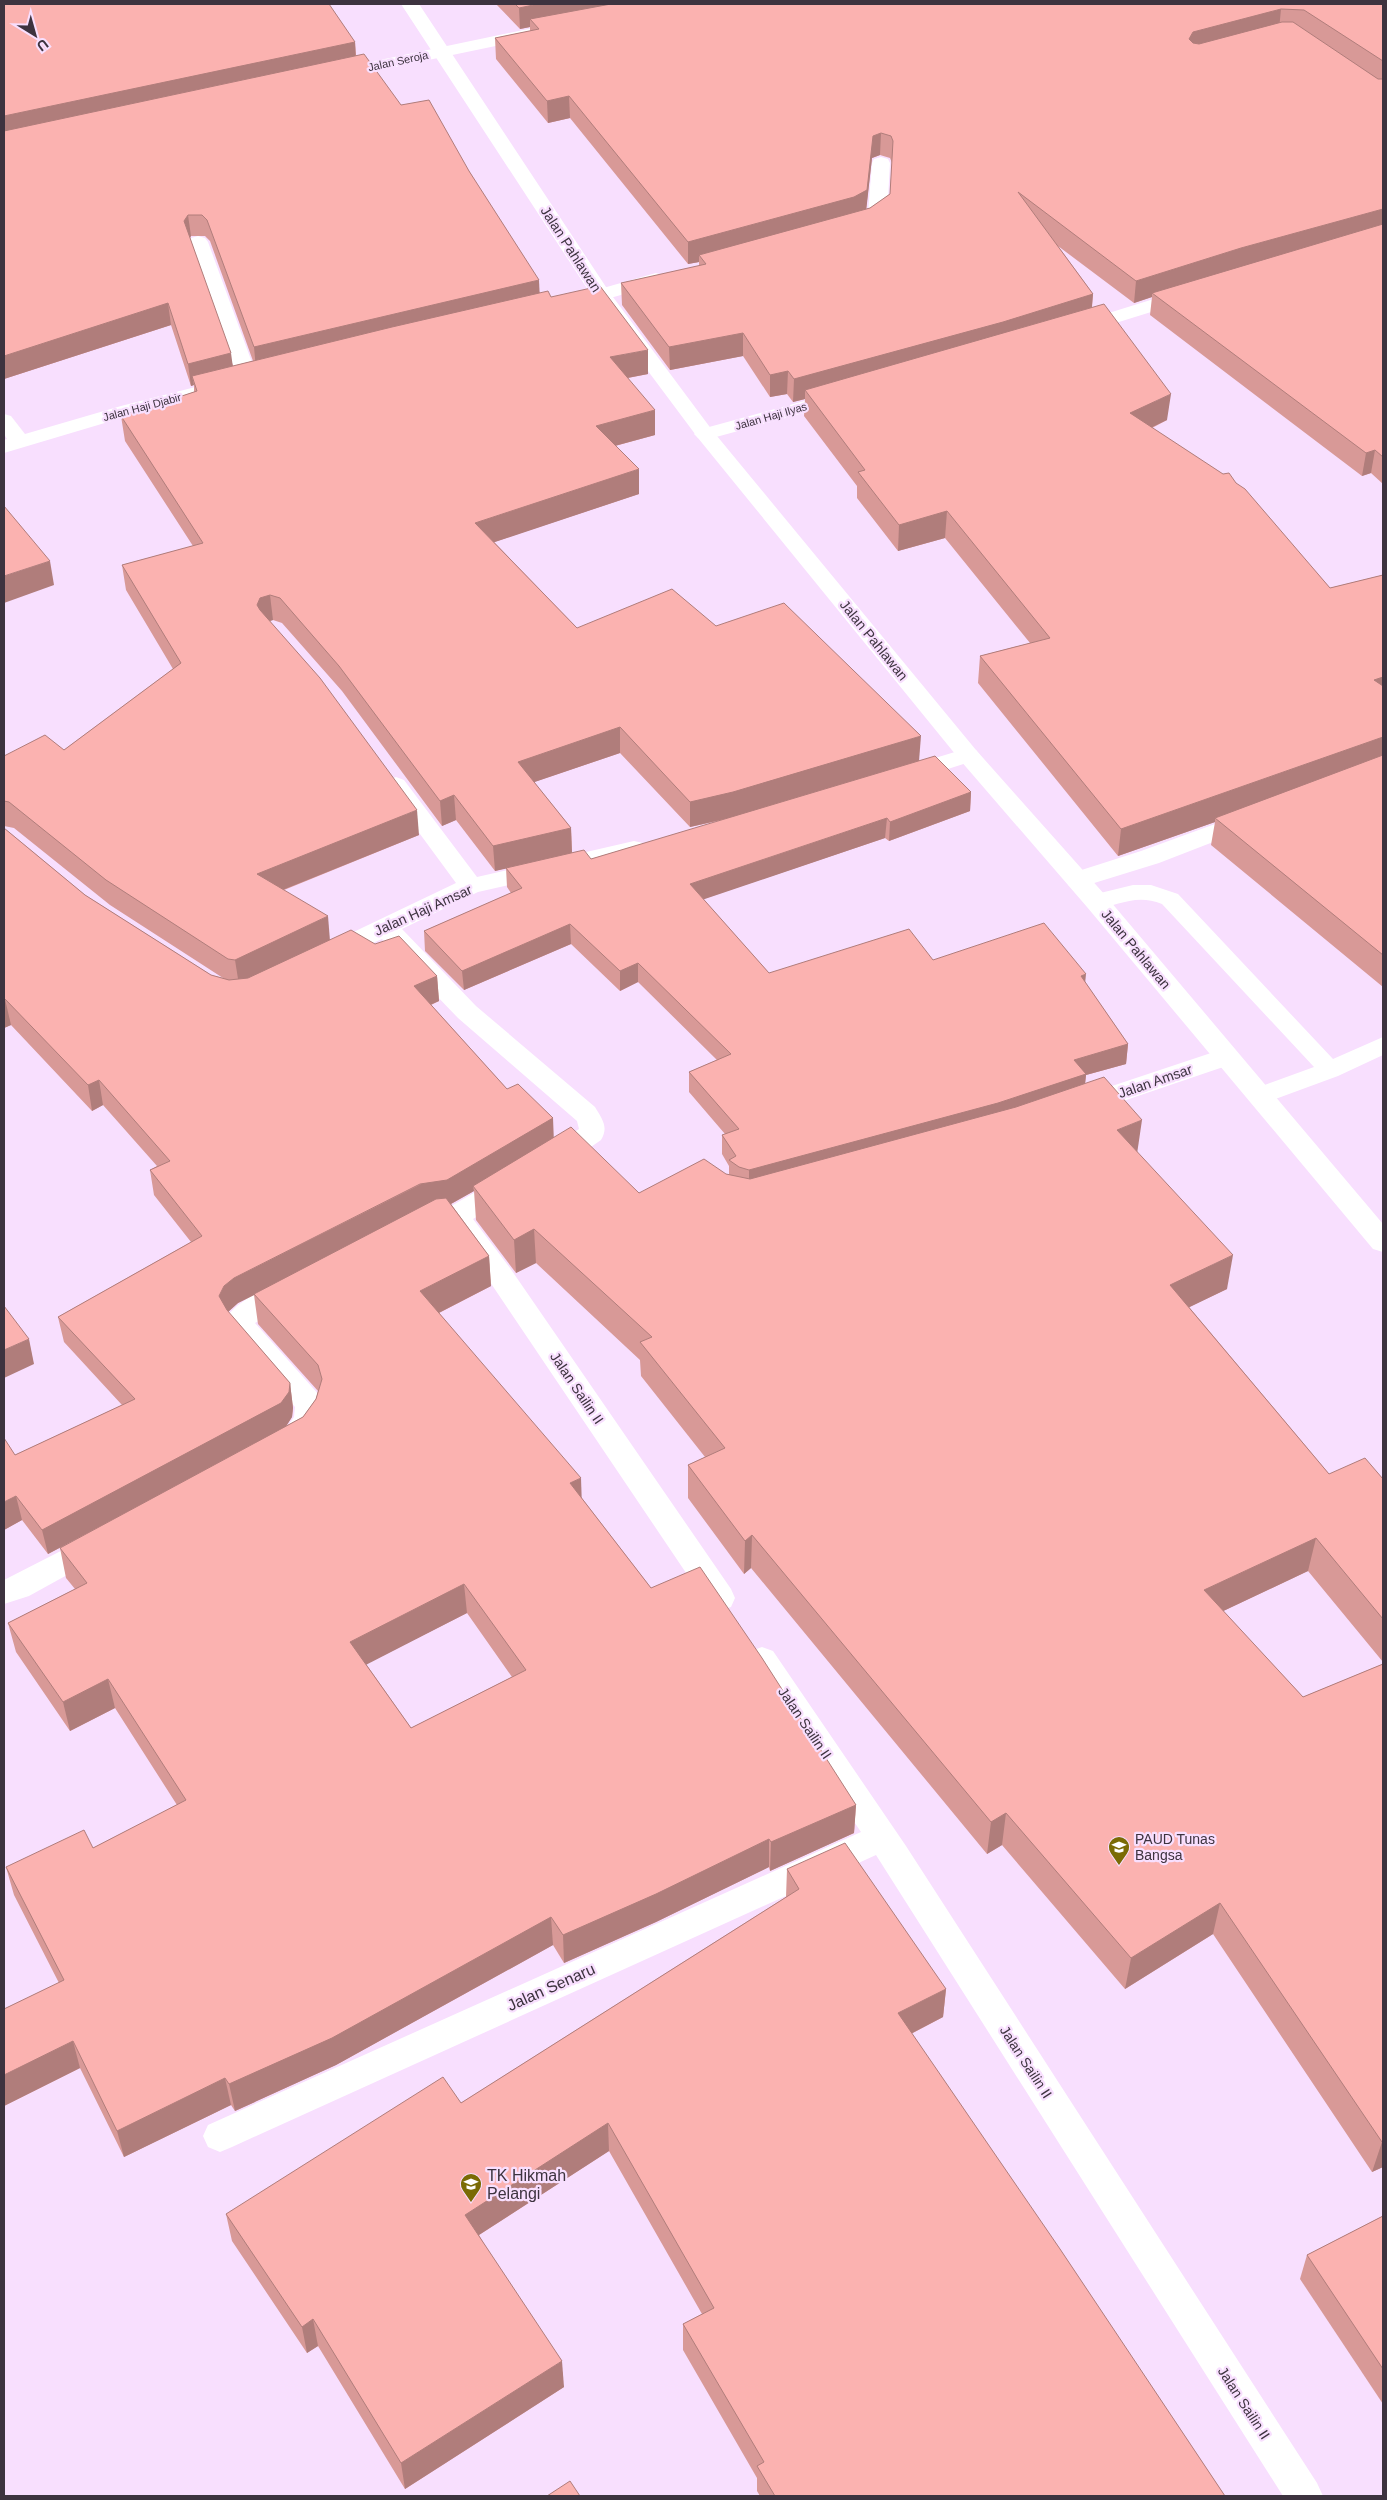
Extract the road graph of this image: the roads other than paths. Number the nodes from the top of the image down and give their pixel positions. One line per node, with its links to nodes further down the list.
1 (410, 4): 3 (street, Jalan Pahlawan)
2 (548, 30): 3 (street, Jalan Seroja)
3 (441, 52): 4 (street, Jalan Seroja); 10 (street, Jalan Pahlawan)
4 (324, 76)
5 (881, 163): 6 (street)
6 (842, 230)
7 (198, 242): 16 (street, Jalan Haji Djabir)
8 (672, 275): 10 (street)
9 (1208, 288): 12 (street)
10 (602, 296): 11 (street); 15 (street, Jalan Pahlawan)
11 (558, 306)
12 (1056, 335)
13 (857, 392): 15 (street, Jalan Haji Ilyas)
14 (4, 420): 16 (street)
15 (705, 434): 17 (street, Jalan Pahlawan)
16 (12, 445)
17 (968, 755): 19 (street); 22 (street, Jalan Pahlawan)
18 (383, 768): 23 (street)
19 (884, 781)
20 (1271, 812): 22 (street)
21 (661, 843): 23 (street, Jalan Haji Amsar)
22 (1078, 880): 24 (street, Jalan Pahlawan)
23 (471, 886): 25 (street, Jalan Haji Amsar)
24 (1096, 901): 28 (street, Jalan Pahlawan); 29 (lane)
25 (385, 926): 26 (street, Jalan Haji Amsar); 37 (street, Jalan Sailin II)
26 (308, 964)
27 (1383, 1044): 29 (lane)
28 (1226, 1057): 30 (street, Jalan Pahlawan); 31 (street, Jalan Amsar)
29 (1330, 1070): 30 (lane)
30 (1259, 1096): 32 (street, Jalan Pahlawan)
31 (1060, 1113)
32 (1383, 1242)
33 (316, 1277): 34 (street)
34 (270, 1451)
35 (122, 1531): 36 (street)
36 (4, 1592)
37 (882, 1837): 38 (street, Jalan Senaru); 39 (street, Jalan Sailin II)
38 (220, 2136)
39 (1304, 2496)

